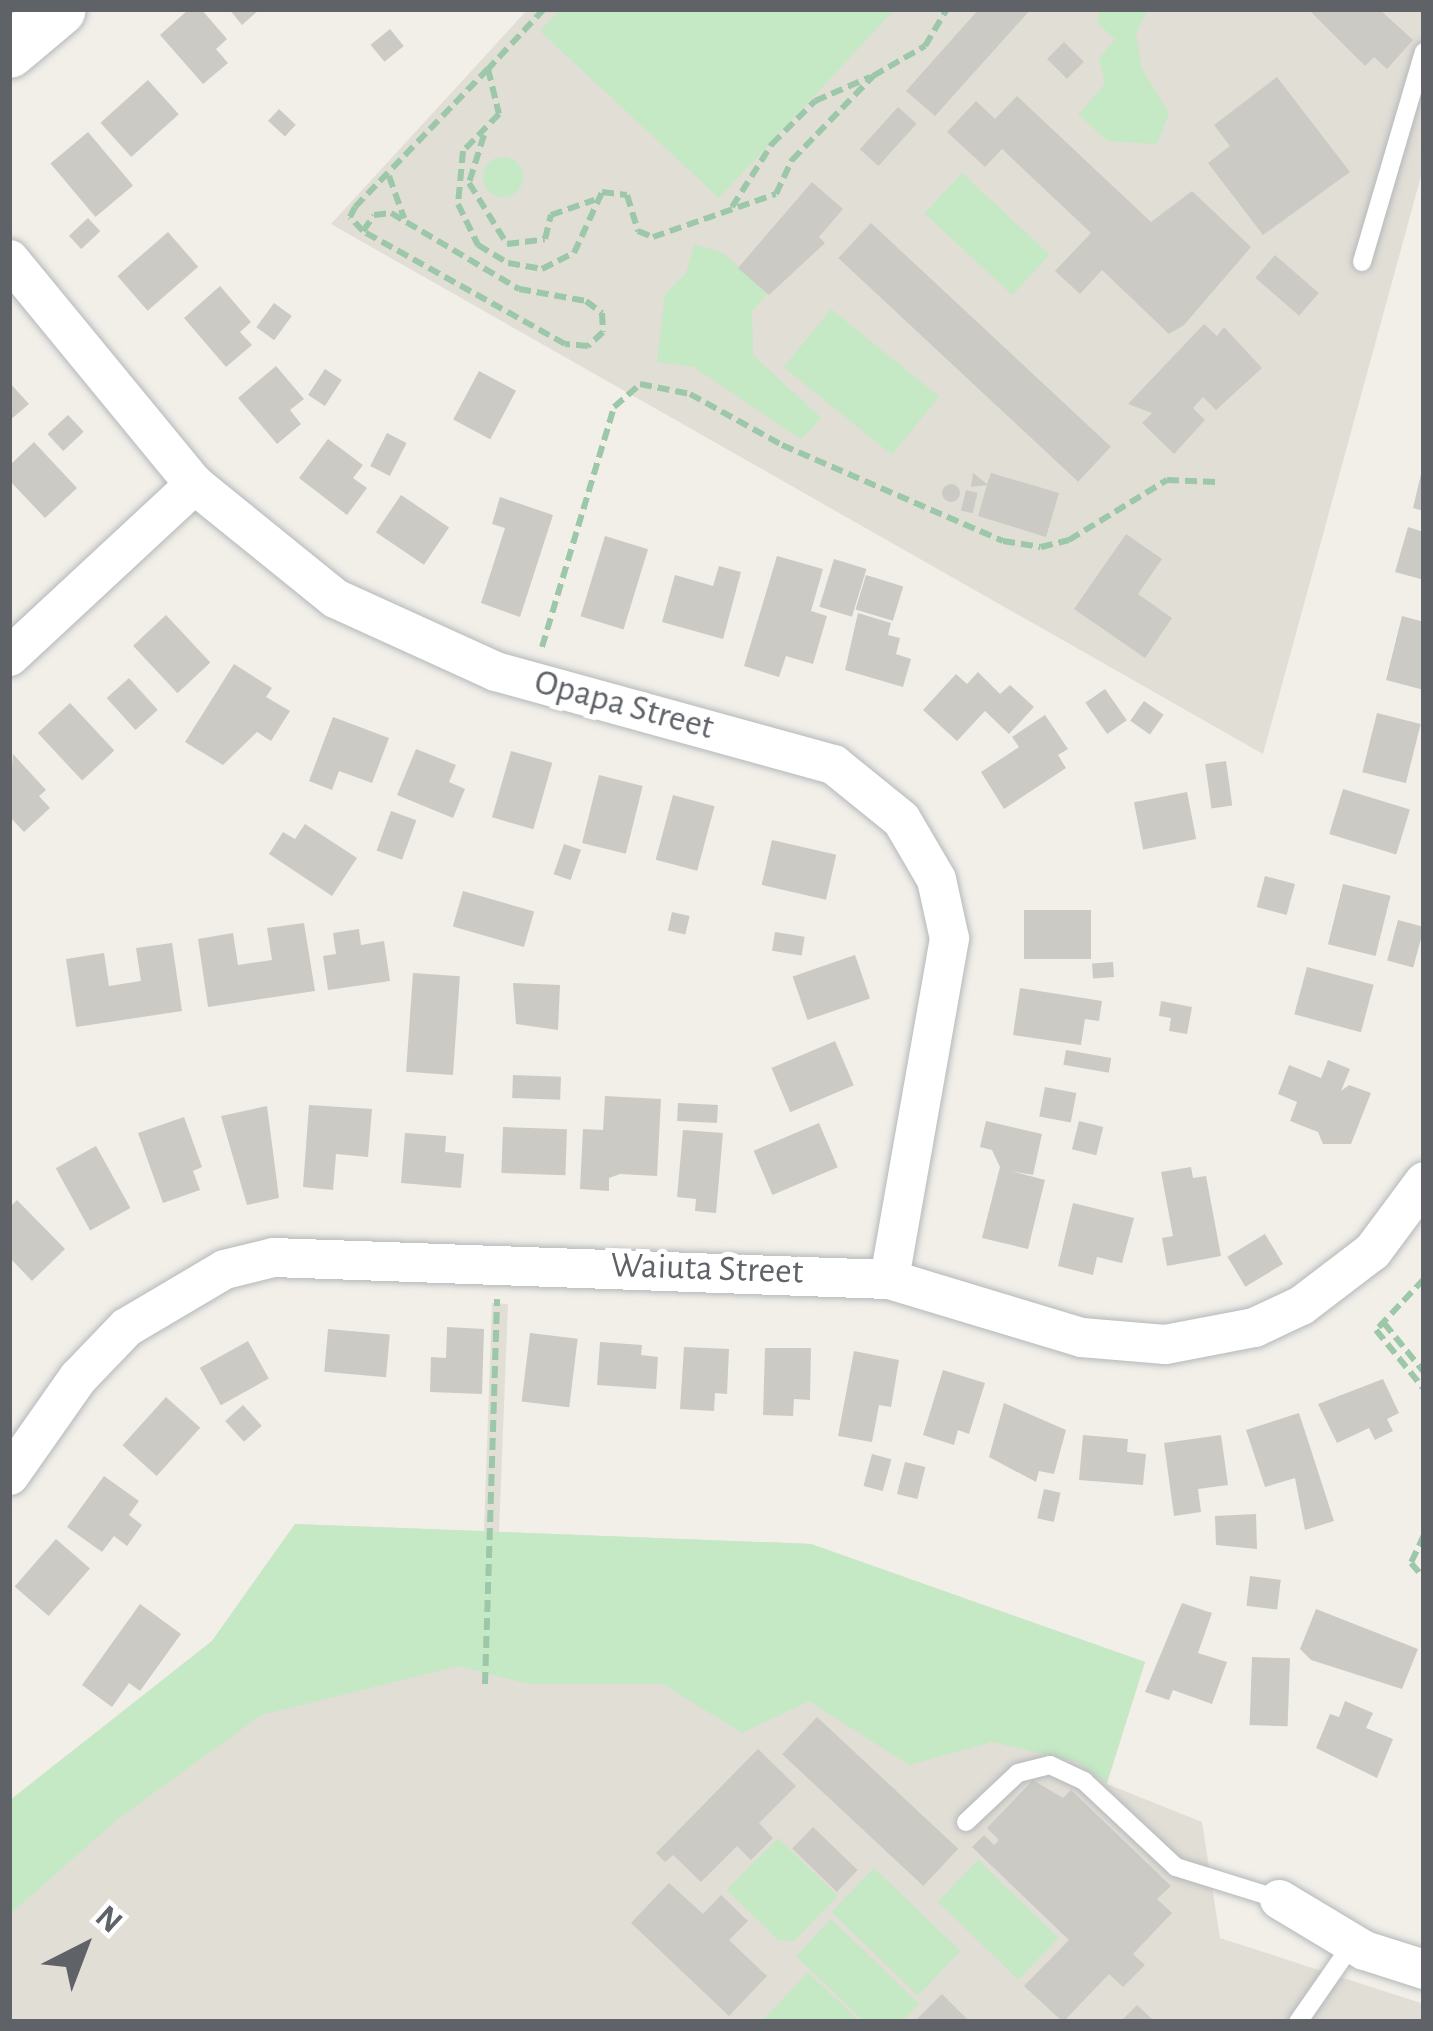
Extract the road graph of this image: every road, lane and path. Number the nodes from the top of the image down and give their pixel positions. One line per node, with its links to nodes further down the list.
1 (59, 9): 6 (street)
2 (544, 9): 8 (path)
3 (947, 9): 9 (path)
4 (1394, 9): 5 (path)
5 (1405, 9)
6 (9, 51)
7 (1424, 52): 17 (lane)
8 (488, 69): 10 (path); 11 (path)
9 (873, 76): 13 (path); 13 (path)
10 (487, 131): 12 (path); 12 (path)
11 (389, 176): 14 (path); 15 (path)
12 (594, 200): 13 (path)
13 (731, 209)
14 (405, 220): 15 (path); 15 (path)
15 (363, 231)
16 (9, 259): 19 (street, Opapa Street)
17 (1362, 262)
18 (1216, 482): 20 (path)
19 (194, 484): 21 (street); 23 (street, Opapa Street)
20 (542, 647)
21 (9, 656)
22 (1424, 1181): 23 (street, Waiuta Street)
23 (889, 1279): 29 (street, Waiuta Street)
24 (1424, 1280): 26 (path)
25 (497, 1306): 32 (path)
26 (1384, 1323): 27 (path); 28 (path)
27 (1424, 1372)
28 (1424, 1389)
29 (9, 1475)
30 (1424, 1535): 31 (path)
31 (1424, 1578)
32 (485, 1684)
33 (966, 1822): 34 (lane)
34 (1279, 1899): 35 (street)
35 (1353, 1943): 36 (street); 37 (lane)
36 (1424, 1969)
37 (1298, 2022)

